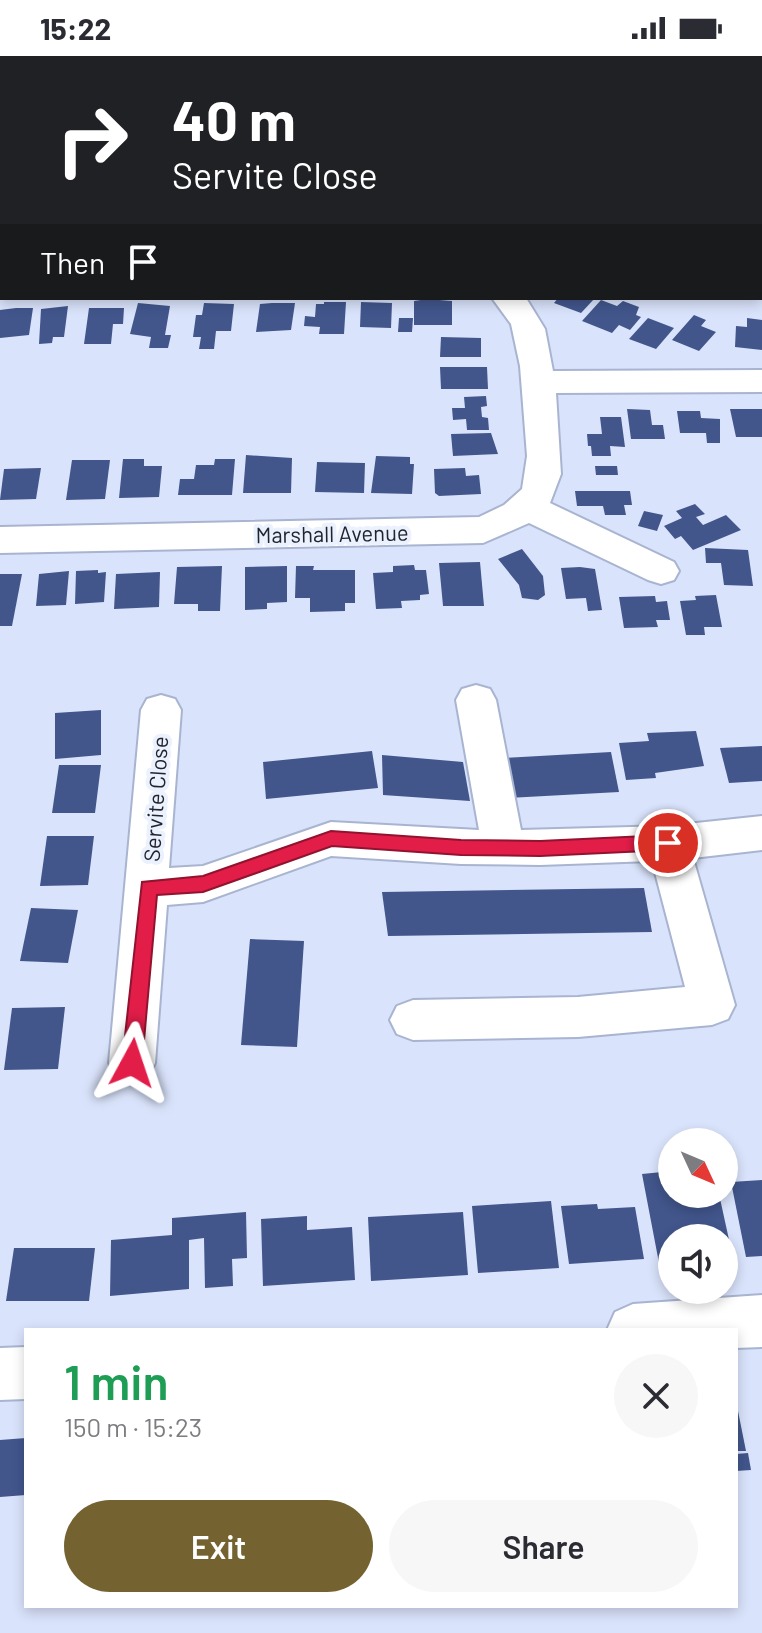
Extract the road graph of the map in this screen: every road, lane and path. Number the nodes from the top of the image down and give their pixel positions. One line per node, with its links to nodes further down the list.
1 (511, 300): 3 (street)
2 (762, 381): 3 (street)
3 (536, 382): 4 (street)
4 (526, 507): 5 (street, Marshall Avenue); 6 (street)
5 (0, 540)
6 (661, 571)
7 (476, 700): 11 (street)
8 (161, 710): 12 (street, Servite Close)
9 (762, 833): 10 (street, Servite Close)
10 (668, 843): 11 (street, Servite Close); 13 (street)
11 (503, 847): 12 (street, Servite Close)
12 (149, 888): 14 (street, Servite Close)
13 (413, 1020)
14 (132, 1063)
15 (762, 1321): 16 (street)
16 (662, 1328)
17 (24, 1373): 18 (street)
18 (0, 1374)

